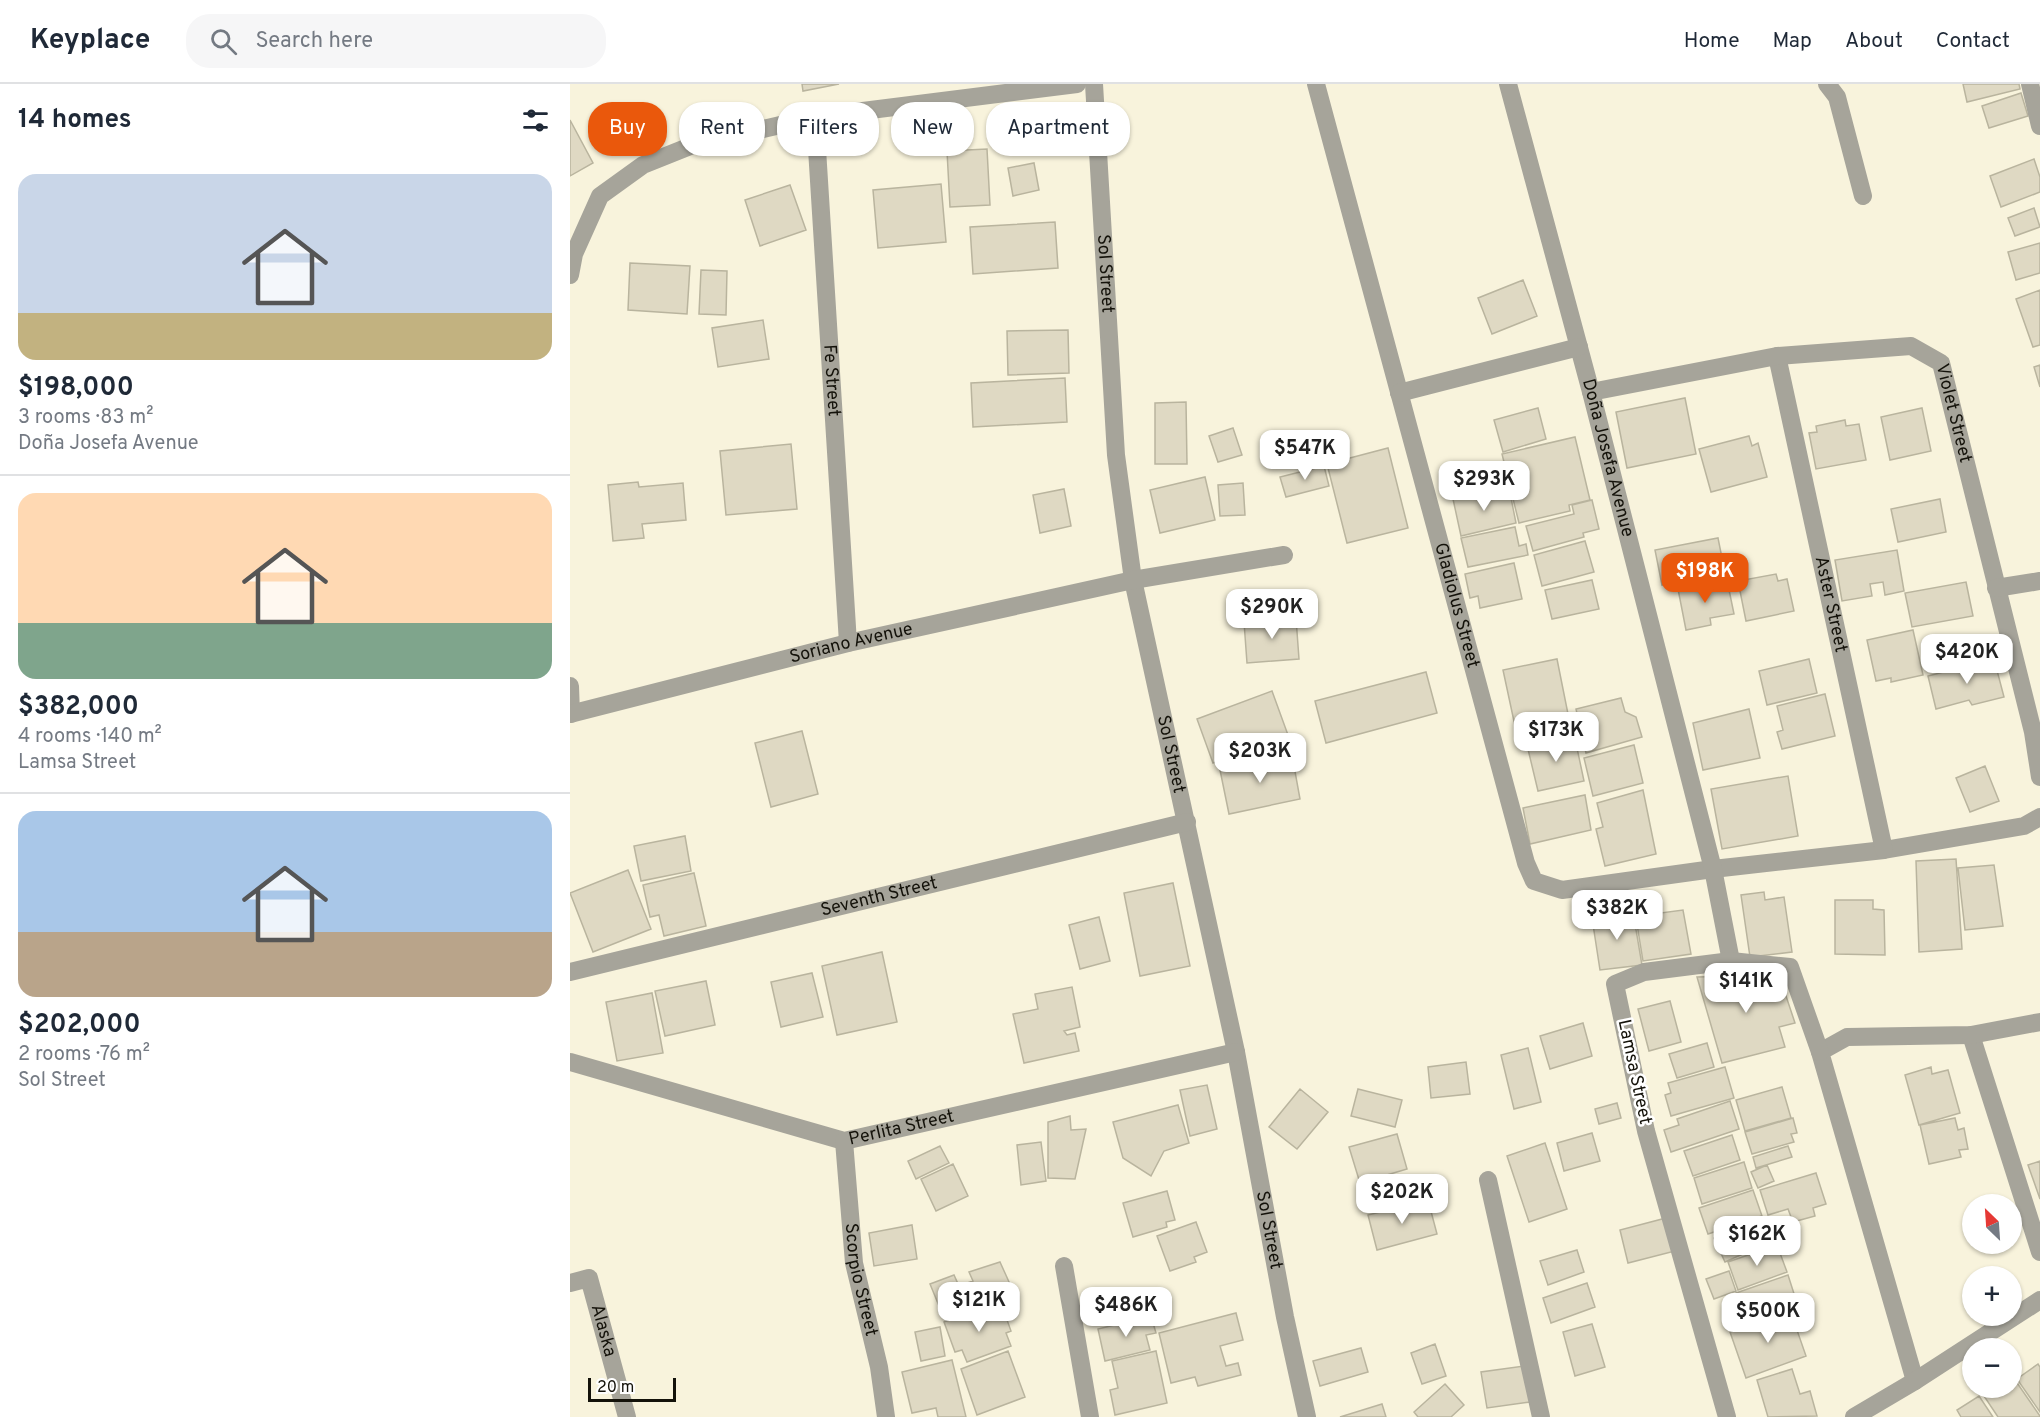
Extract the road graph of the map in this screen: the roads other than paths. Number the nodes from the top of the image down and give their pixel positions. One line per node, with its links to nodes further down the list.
1 (1077, 84): 7 (street)
2 (1094, 84): 18 (street, Sol Street)
3 (1316, 84): 16 (street, Gladiolus Street)
4 (1508, 84): 13 (street, Doña Josefa Avenue)
5 (1827, 84): 11 (street)
6 (2030, 84): 9 (street)
7 (879, 109)
8 (777, 126): 12 (street)
9 (2040, 126)
10 (817, 156): 21 (street, Fe Street)
11 (1863, 196)
12 (570, 275)
13 (1579, 347): 15 (street, Doña Josefa Avenue); 16 (street)
14 (1777, 356): 15 (street, Violet Street); 20 (street, Violet Street); 28 (street, Aster Street)
15 (1591, 392): 29 (street, Doña Josefa Avenue)
16 (1399, 393): 29 (street, Gladiolus Street)
17 (1284, 555): 18 (street, Soriano Avenue)
18 (1133, 580): 21 (street, Soriano Avenue); 27 (street, Sol Street)
19 (2040, 581): 20 (street)
20 (1996, 588): 24 (street, Violet Street)
21 (848, 643): 23 (street, Soriano Avenue)
22 (570, 686): 23 (street)
23 (570, 714)
24 (2037, 731): 25 (street, Violet Street)
25 (2040, 777)
26 (2040, 817): 28 (street)
27 (1187, 822): 31 (street, Seventh Street); 34 (street, Sol Street)
28 (1884, 850): 29 (street)
29 (1713, 869): 30 (street, Doña Josefa Avenue)
30 (1731, 962): 35 (street, Lamsa Street); 49 (street, Lamsa Street)
31 (570, 972)
32 (2040, 1022): 33 (street)
33 (1971, 1035): 35 (street); 39 (street)
34 (1236, 1052): 37 (street, Perlita Street); 47 (street, Sol Street)
35 (1820, 1052): 43 (street)
36 (570, 1062): 37 (street, Perlita Street)
37 (844, 1141): 45 (street, Scorpio Street)
38 (1488, 1180): 48 (street)
39 (2040, 1252)
40 (1064, 1266): 46 (street)
41 (570, 1283): 44 (street, Alaska)
42 (2040, 1300): 43 (street)
43 (1916, 1381): 50 (street)
44 (627, 1417)
45 (886, 1417)
46 (1090, 1417)
47 (1307, 1417)
48 (1541, 1417)
49 (1727, 1417)
50 (1854, 1417)

